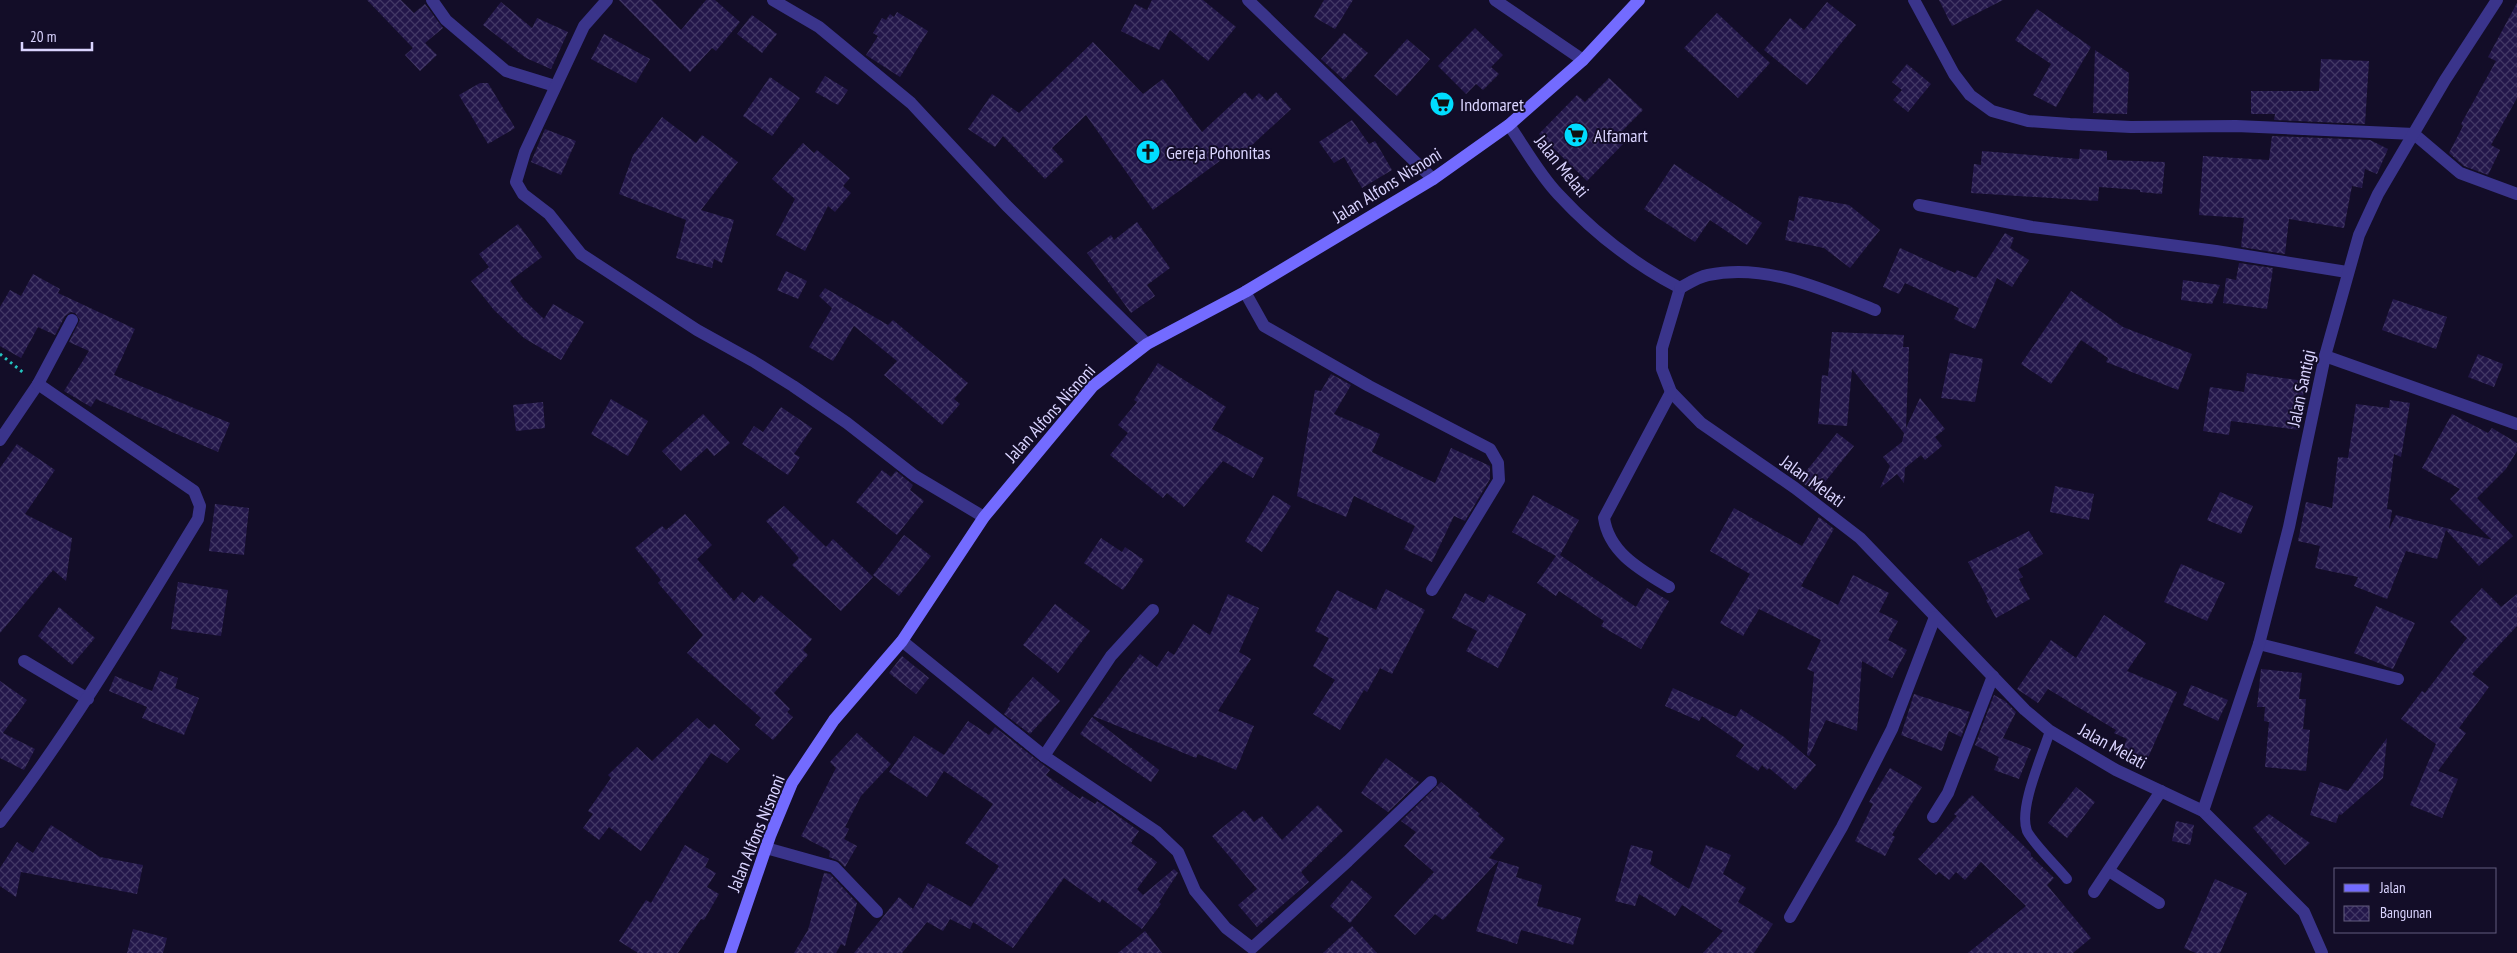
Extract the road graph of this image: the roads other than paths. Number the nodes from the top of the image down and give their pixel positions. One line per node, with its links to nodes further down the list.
1 (432, 0): 10 (street)
2 (607, 0): 10 (street)
3 (773, 0): 21 (street)
4 (1248, 0): 13 (street)
5 (1494, 0): 9 (street)
6 (1639, 0): 9 (main road, Jalan Alfons Nisnoni)
7 (1914, 0): 12 (street)
8 (2497, 0): 12 (street, Jalan Santigi)
9 (1583, 60): 11 (main road, Jalan Alfons Nisnoni)
10 (555, 86): 27 (street)
11 (1509, 125): 13 (main road, Jalan Alfons Nisnoni); 17 (street, Jalan Melati)
12 (2414, 134): 14 (street); 16 (street, Jalan Santigi)
13 (1433, 179): 18 (main road, Jalan Alfons Nisnoni)
14 (2517, 194)
15 (1919, 205): 16 (street)
16 (2347, 272): 22 (street, Jalan Santigi)
17 (1680, 288): 19 (street); 24 (street, Jalan Melati)
18 (1245, 292): 21 (main road, Jalan Alfons Nisnoni); 29 (street)
19 (1875, 310)
20 (72, 320): 23 (street)
21 (1147, 344): 27 (main road, Jalan Alfons Nisnoni)
22 (2325, 356): 25 (street); 33 (street, Jalan Santigi)
23 (38, 384): 26 (street); 37 (street)
24 (1670, 392): 28 (street); 31 (street, Jalan Melati)
25 (2517, 424)
26 (0, 440)
27 (984, 518): 32 (main road, Jalan Alfons Nisnoni)
28 (1669, 587)
29 (1432, 590)
30 (1153, 610): 39 (street)
31 (1935, 617): 35 (street, Jalan Melati); 51 (street)
32 (902, 641): 39 (street); 45 (main road, Jalan Alfons Nisnoni)
33 (2258, 644): 36 (street); 42 (street, Jalan Santigi)
34 (24, 661): 37 (street)
35 (1993, 676): 38 (street, Jalan Melati); 43 (street)
36 (2398, 679)
37 (88, 699): 44 (street)
38 (2050, 731): 41 (street, Jalan Melati); 47 (lane)
39 (1044, 756): 52 (street)
40 (1431, 782): 52 (street)
41 (2161, 791): 42 (street, Jalan Melati); 46 (street)
42 (2202, 811): 54 (street, Jalan Melati)
43 (1933, 818)
44 (0, 822)
45 (766, 848): 50 (street); 53 (main road, Jalan Alfons Nisnoni)
46 (2109, 870): 48 (street); 49 (street)
47 (2067, 878)
48 (2094, 892)
49 (2159, 902)
50 (877, 912)
51 (1790, 917)
52 (1256, 950)
53 (730, 953)
54 (2322, 953)

